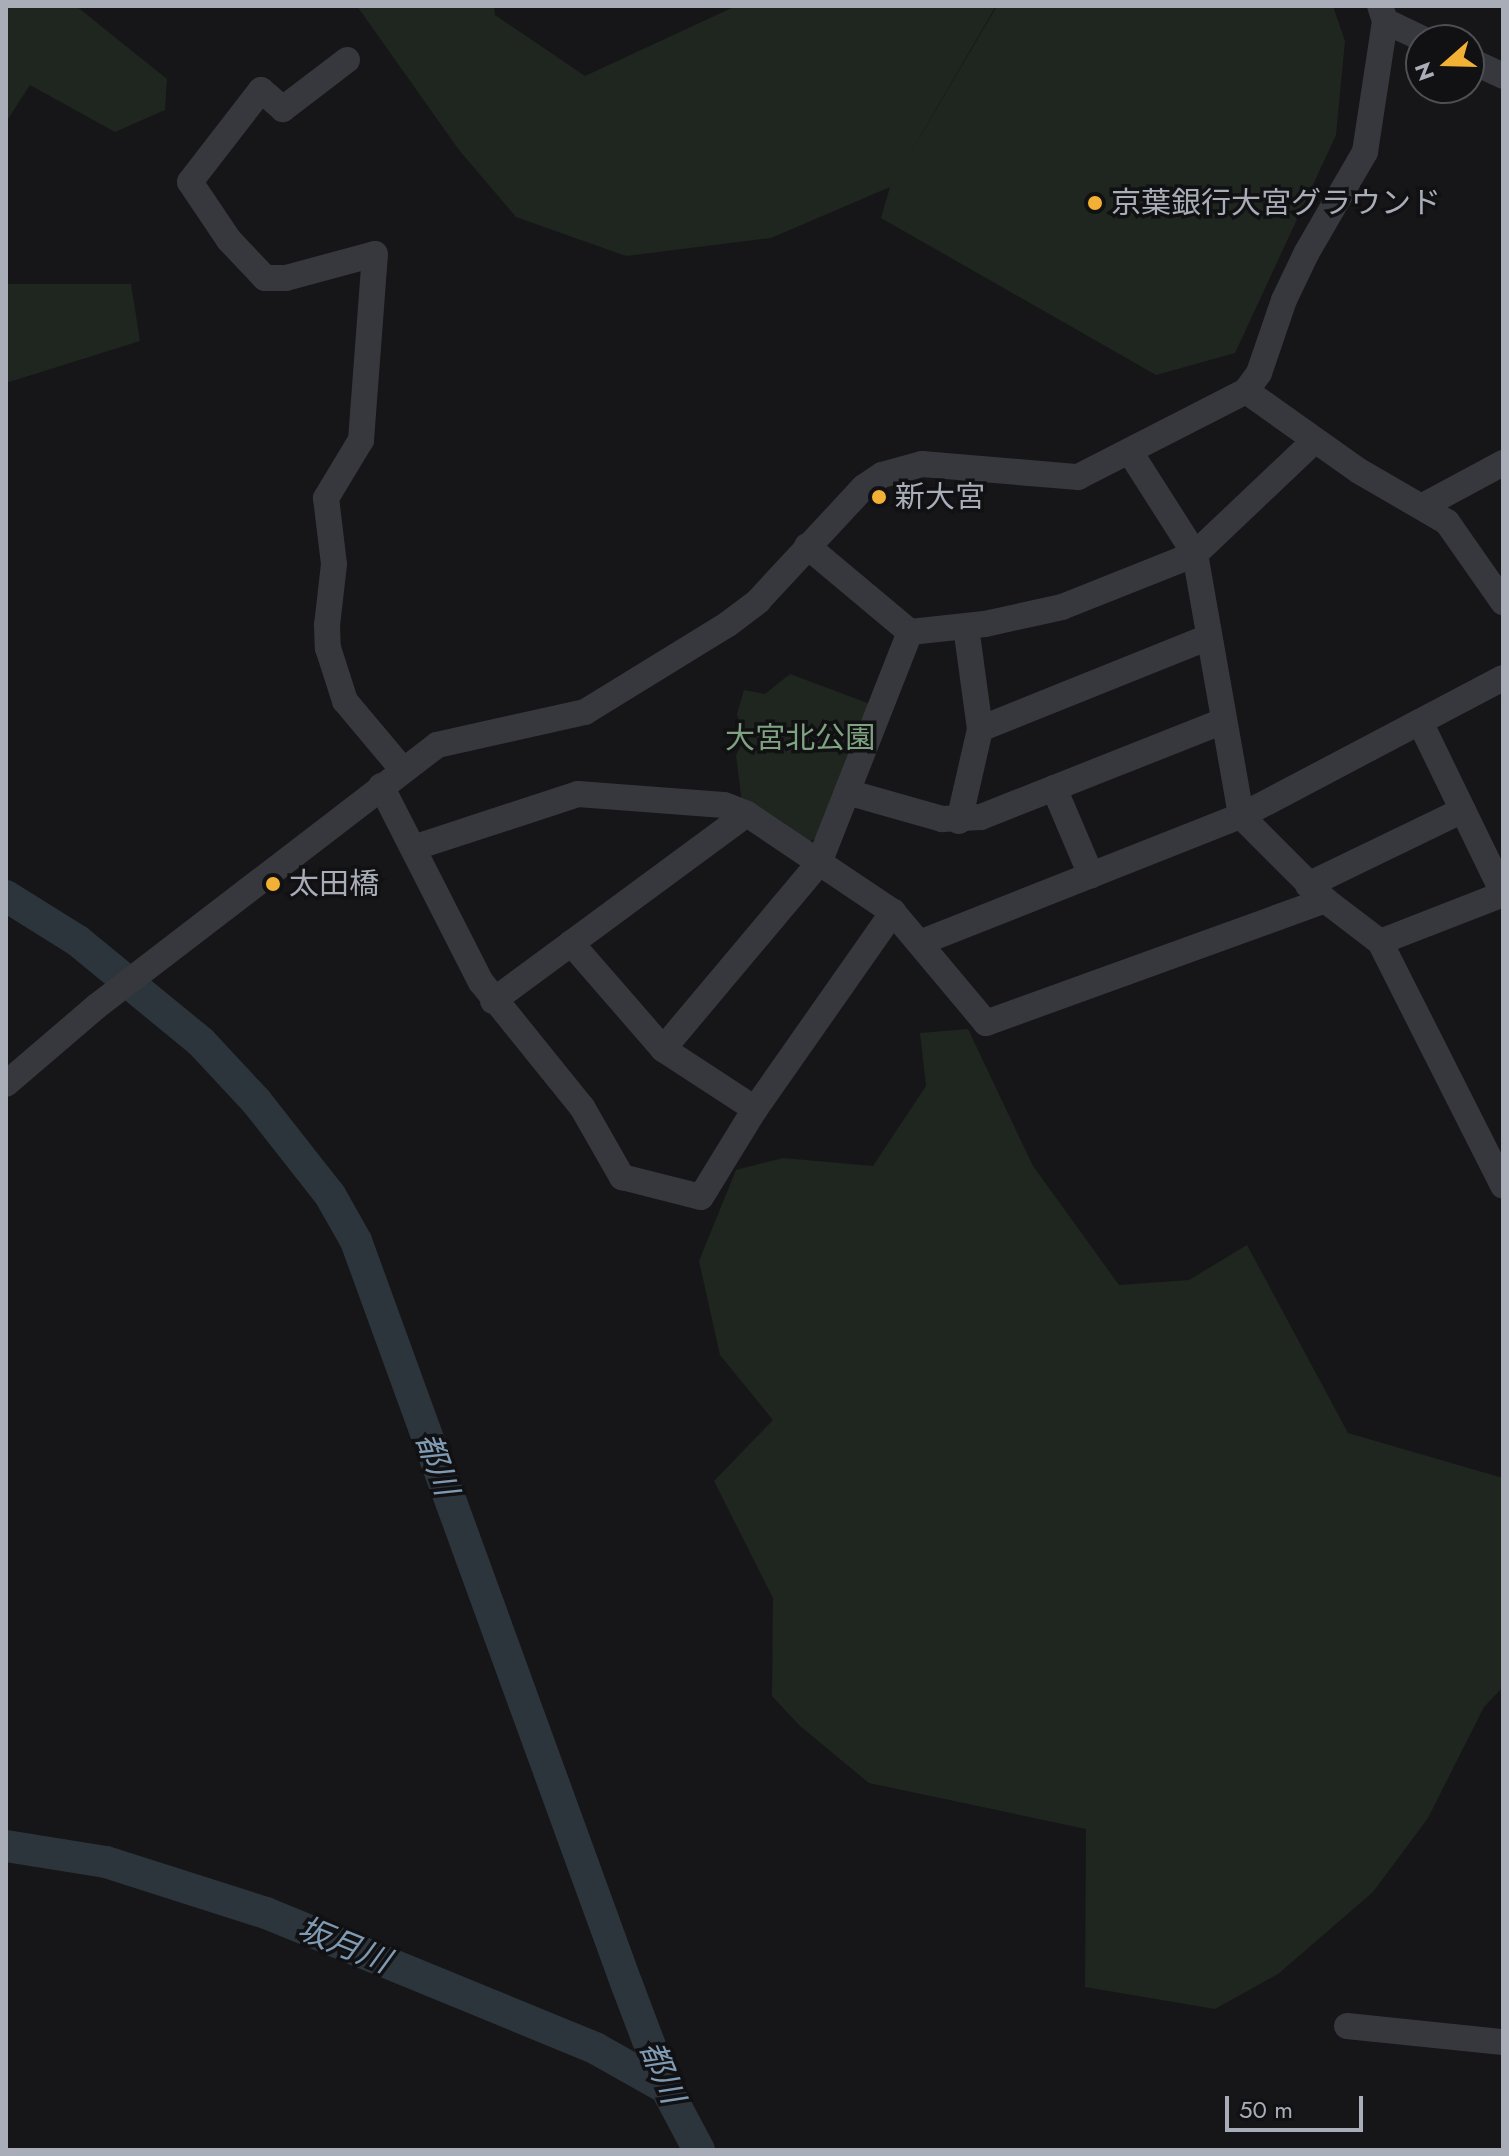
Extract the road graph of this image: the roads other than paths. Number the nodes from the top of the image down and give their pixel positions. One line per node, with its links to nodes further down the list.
1 (1382, 14): 2 (street); 4 (street)
2 (1405, 28)
3 (347, 60): 19 (street)
4 (1246, 391): 5 (street); 6 (street)
5 (1314, 441): 8 (street); 10 (street)
6 (1130, 452): 9 (street); 10 (street)
7 (1503, 463): 8 (street)
8 (1423, 506): 11 (street)
9 (807, 546): 13 (street); 19 (street)
10 (1195, 554): 12 (street); 14 (street)
11 (1503, 602)
12 (966, 627): 13 (street); 18 (street)
13 (910, 632): 22 (street)
14 (1209, 637): 16 (street); 18 (street)
15 (1503, 678): 17 (street)
16 (1224, 721): 21 (street); 25 (street)
17 (1420, 722): 23 (street); 25 (street)
18 (980, 729): 26 (street)
19 (402, 769): 20 (street)
20 (381, 786): 27 (street); 38 (street)
21 (1054, 788): 26 (street); 29 (street)
22 (847, 792): 26 (street); 28 (street)
23 (1463, 810): 30 (street); 31 (street)
24 (747, 814): 27 (street); 28 (street); 35 (street)
25 (1241, 816): 29 (street); 30 (street)
26 (959, 821)
27 (413, 848): 36 (street)
28 (819, 863): 32 (street); 37 (street)
29 (1091, 875): 33 (street)
30 (1317, 893): 33 (street); 34 (street)
31 (1503, 893): 34 (street)
32 (893, 912): 33 (street); 39 (street)
33 (922, 942)
34 (1380, 942): 40 (street)
35 (571, 943): 36 (street); 37 (street)
36 (493, 1001): 39 (street)
37 (663, 1049): 39 (street)
38 (6, 1084)
39 (755, 1109)
40 (1503, 1186)
41 (1347, 2026): 42 (street)
42 (1503, 2042)

